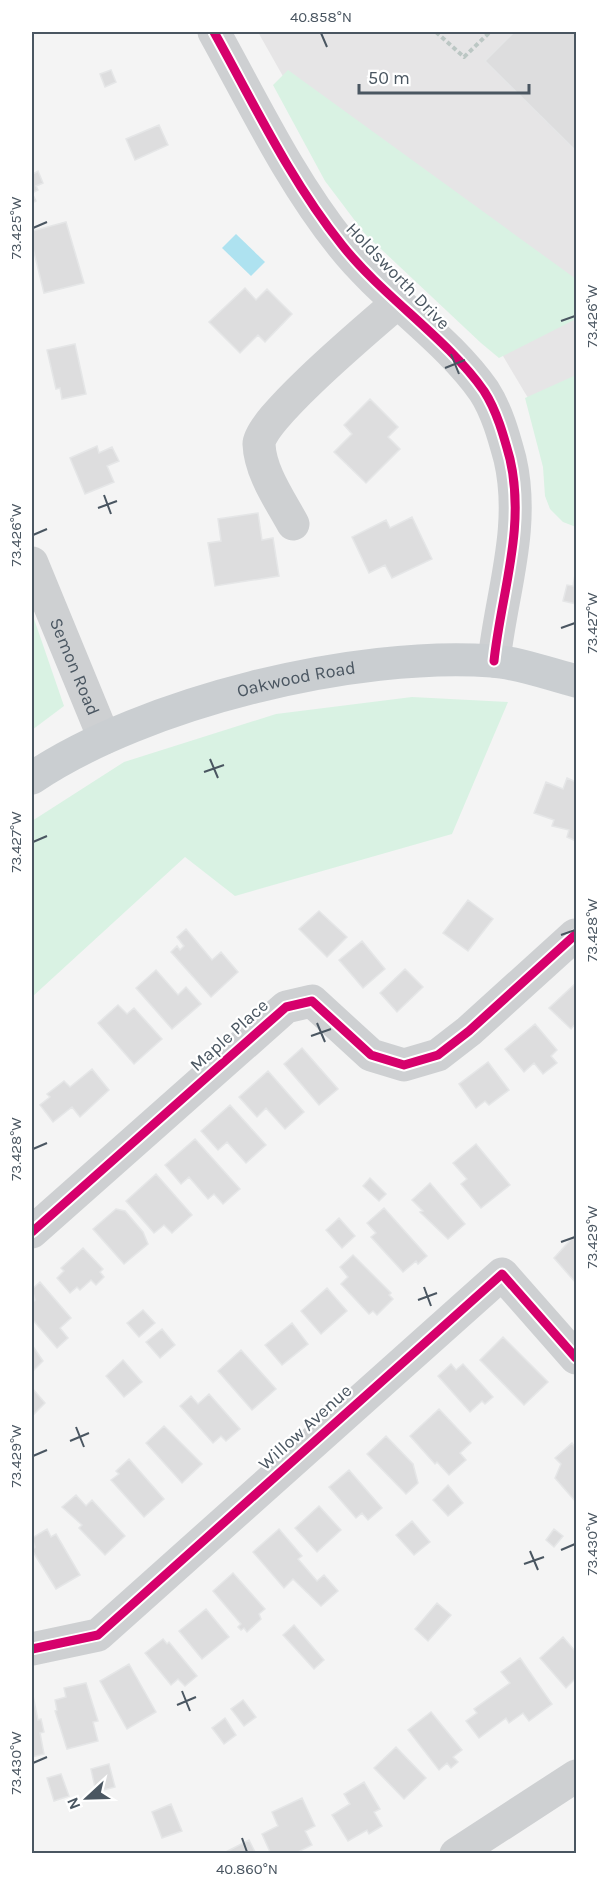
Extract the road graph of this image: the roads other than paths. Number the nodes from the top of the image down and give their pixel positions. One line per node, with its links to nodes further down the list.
1 (214, 32): 2 (street, Holdsworth Drive)
2 (397, 303): 3 (street, Holdsworth Drive); 5 (street, Holdsworth Drive)
3 (293, 524)
4 (32, 563): 7 (street, Semon Road)
5 (494, 661): 6 (main road, Oakwood Road); 7 (main road, Oakwood Road)
6 (576, 681)
7 (104, 738): 8 (main road, Oakwood Road)
8 (32, 778)
9 (576, 937): 10 (street, Maple Place)
10 (32, 1232)
11 (576, 1358): 12 (street, Willow Avenue)
12 (32, 1649)
13 (574, 1784): 14 (street)
14 (456, 1854)

